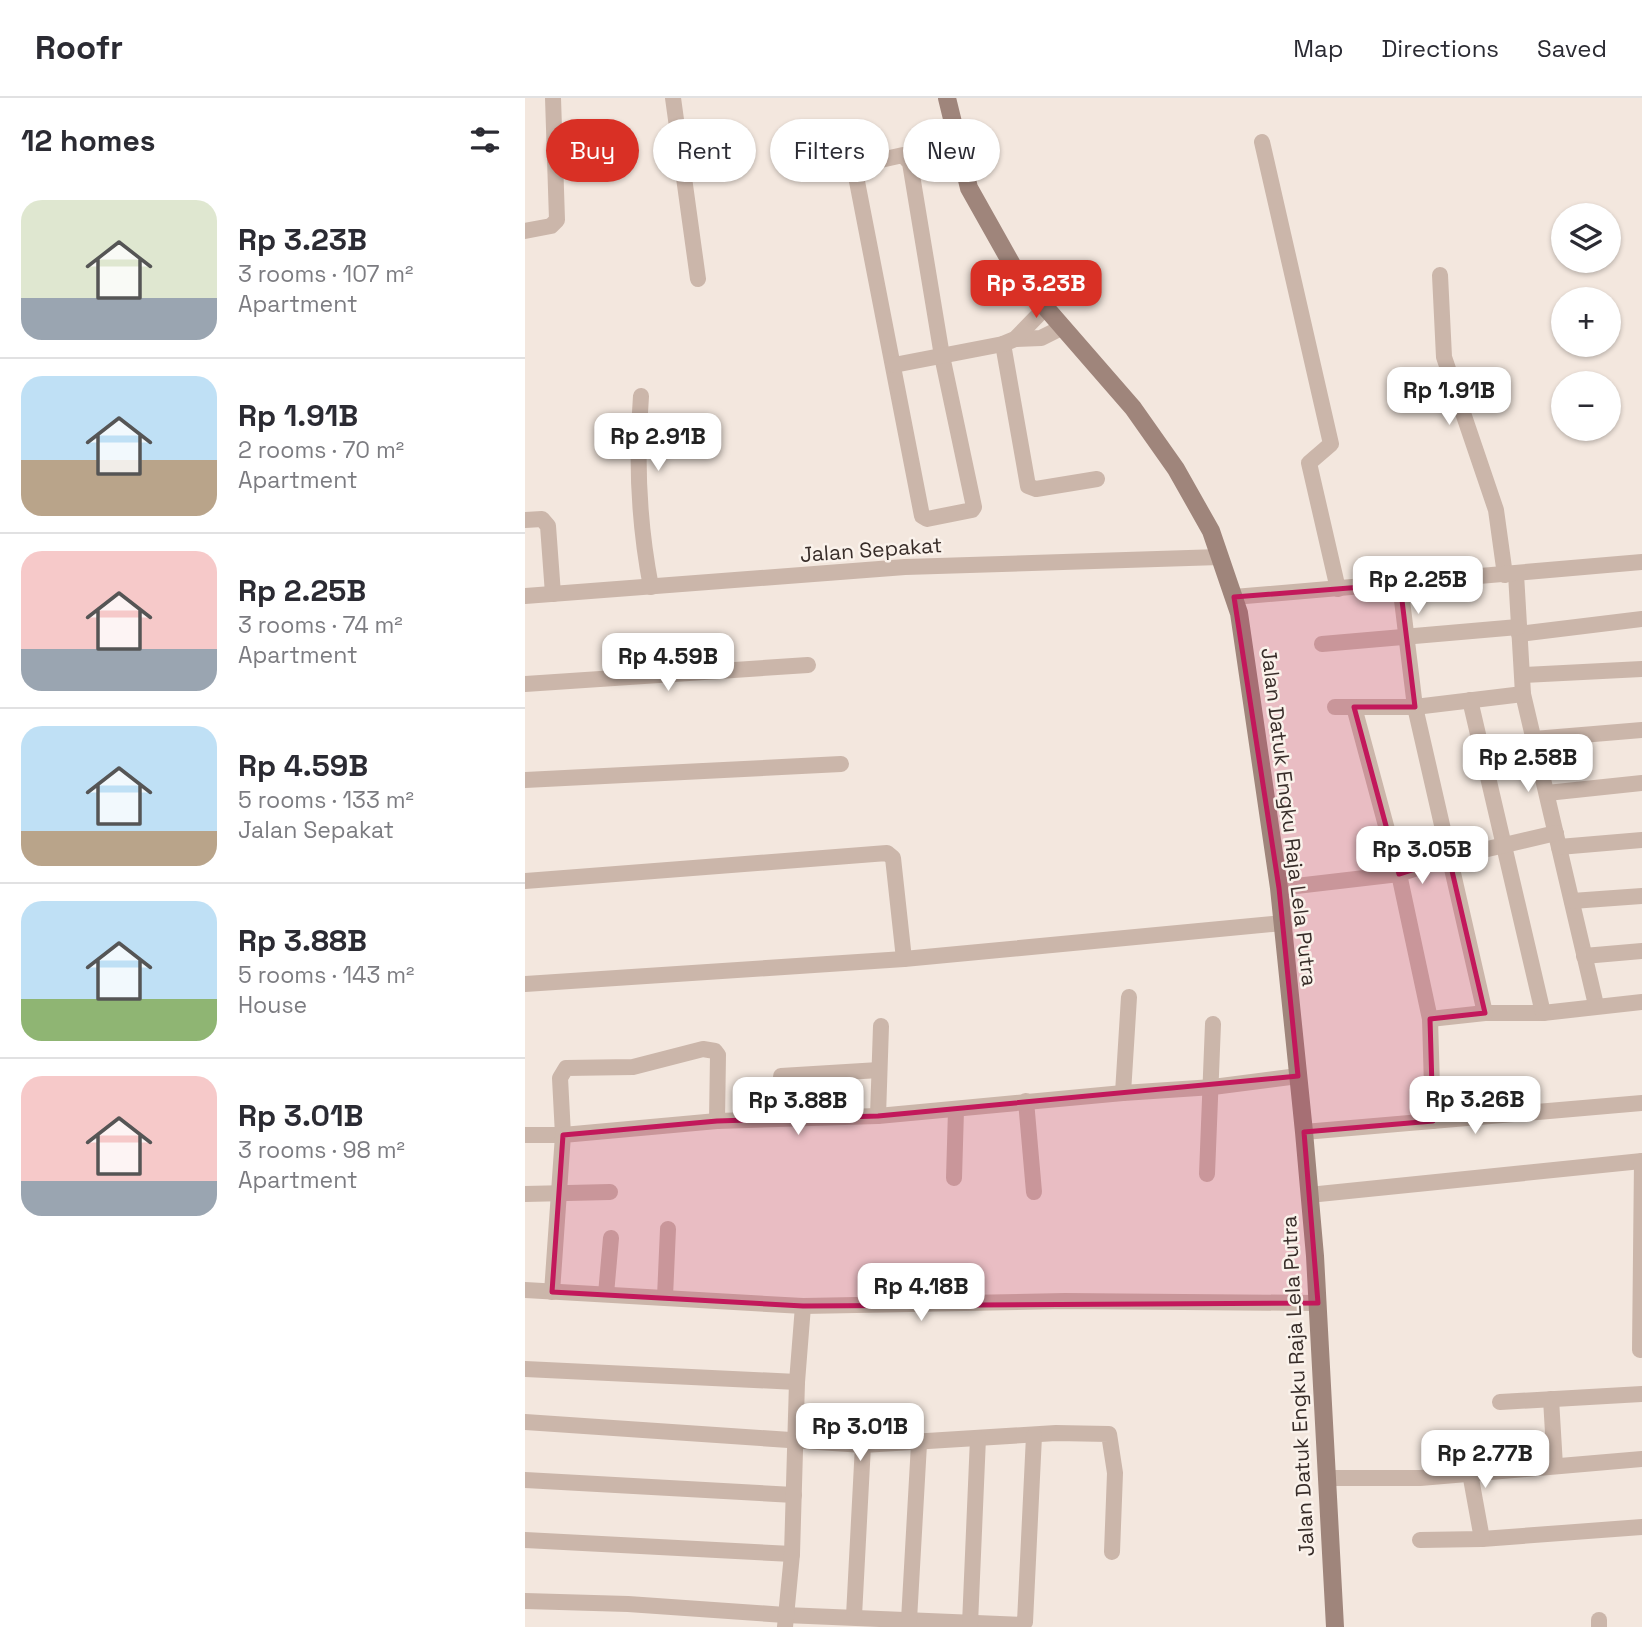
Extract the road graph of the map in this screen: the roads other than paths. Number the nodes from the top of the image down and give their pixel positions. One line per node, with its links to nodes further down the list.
1 (552, 98): 7 (street)
2 (673, 98): 9 (street)
3 (947, 98): 10 (street, Jalan Datuk Engku Raja Lela Putra)
4 (1262, 142): 23 (street)
5 (889, 158): 13 (street)
6 (857, 182): 14 (street)
7 (525, 231)
8 (1440, 275): 20 (street)
9 (698, 279)
10 (1046, 307): 11 (street, Jalan Datuk Engku Raja Lela Putra); 12 (street)
11 (1063, 327): 12 (street); 18 (street, Jalan Datuk Engku Raja Lela Putra)
12 (1009, 342): 13 (street); 16 (street)
13 (942, 356): 14 (street); 14 (street)
14 (894, 365)
15 (641, 396): 22 (street)
16 (1097, 479)
17 (525, 520): 24 (street)
18 (1220, 557): 22 (street, Jalan Sepakat); 26 (street, Jalan Datuk Engku Raja Lela Putra)
19 (1642, 562): 20 (street)
20 (1510, 574): 21 (street); 28 (street)
21 (1400, 584): 23 (street); 29 (street)
22 (651, 587): 24 (street, Jalan Sepakat)
23 (1338, 589): 26 (street)
24 (553, 594): 25 (street, Jalan Sepakat)
25 (525, 596)
26 (1234, 597): 52 (street, Jalan Datuk Engku Raja Lela Putra)
27 (1642, 619): 28 (street)
28 (1519, 630): 29 (street); 33 (street)
29 (1406, 636): 30 (street); 38 (street)
30 (1322, 643)
31 (809, 665): 34 (street)
32 (1642, 669): 33 (street)
33 (1523, 676): 35 (street)
34 (525, 684)
35 (1524, 694): 36 (street); 41 (street)
36 (1470, 700): 38 (street); 48 (street)
37 (1354, 707): 38 (street); 39 (street); 50 (street)
38 (1415, 707): 49 (street)
39 (1335, 708)
40 (1642, 730): 41 (street)
41 (1534, 739): 45 (street)
42 (841, 764): 43 (street)
43 (525, 779)
44 (1642, 783): 45 (street)
45 (1547, 793): 46 (street)
46 (1558, 840): 47 (street); 48 (street); 54 (street)
47 (1642, 840)
48 (1504, 845): 49 (street); 64 (street)
49 (1449, 858): 50 (street); 63 (street)
50 (1399, 874): 52 (street); 65 (street)
51 (525, 881): 58 (street)
52 (1279, 888): 55 (street, Jalan Datuk Engku Raja Lela Putra)
53 (1642, 896): 54 (street)
54 (1572, 901): 57 (street)
55 (1283, 923): 58 (street); 70 (street, Jalan Datuk Engku Raja Lela Putra)
56 (1642, 951): 57 (street)
57 (1584, 956): 62 (street)
58 (904, 959): 59 (street)
59 (525, 984)
60 (1129, 997): 72 (street)
61 (1642, 1002): 62 (street)
62 (1596, 1006): 64 (street)
63 (1485, 1013): 64 (street); 65 (street)
64 (1543, 1013)
65 (1430, 1019): 78 (street)
66 (1213, 1024): 71 (street)
67 (881, 1026): 68 (street)
68 (879, 1070): 69 (street); 76 (street)
69 (781, 1076)
70 (1298, 1076): 71 (street); 79 (street, Jalan Datuk Engku Raja Lela Putra)
71 (1213, 1087): 72 (street); 83 (street)
72 (1123, 1093): 73 (street)
73 (1026, 1101): 75 (street); 86 (street)
74 (1642, 1103): 78 (street)
75 (956, 1110): 76 (street); 84 (street)
76 (878, 1116): 77 (street)
77 (717, 1121): 81 (street); 81 (street)
78 (1433, 1121): 79 (street)
79 (1304, 1132): 89 (street, Jalan Datuk Engku Raja Lela Putra)
80 (525, 1135): 81 (street)
81 (563, 1135): 88 (street)
82 (1642, 1161): 89 (street); 98 (street)
83 (1207, 1174)
84 (954, 1178)
85 (610, 1192): 88 (street)
86 (1034, 1192)
87 (525, 1194): 88 (street)
88 (559, 1194): 93 (street)
89 (1309, 1195): 96 (street, Jalan Datuk Engku Raja Lela Putra)
90 (668, 1229): 95 (street)
91 (611, 1238): 94 (street)
92 (525, 1290): 93 (street)
93 (552, 1292): 94 (street)
94 (606, 1294): 95 (street)
95 (665, 1297): 97 (street)
96 (1318, 1303): 97 (street); 113 (street, Jalan Datuk Engku Raja Lela Putra)
97 (803, 1306): 100 (street)
98 (1640, 1350)
99 (525, 1369): 100 (street)
100 (797, 1382): 107 (street)
101 (1642, 1394): 102 (street)
102 (1551, 1399): 103 (street); 111 (street)
103 (1500, 1402)
104 (525, 1422): 107 (street)
105 (1034, 1436): 106 (street); 120 (street); 126 (street)
106 (978, 1438): 108 (street); 126 (street)
107 (797, 1440): 109 (street); 115 (street)
108 (919, 1444): 109 (street); 124 (street)
109 (863, 1445): 123 (street)
110 (1642, 1459): 111 (street)
111 (1555, 1466): 112 (street)
112 (1471, 1473): 113 (street); 118 (street)
113 (1327, 1478): 127 (street, Jalan Datuk Engku Raja Lela Putra)
114 (525, 1480): 115 (street)
115 (794, 1495): 121 (street)
116 (1642, 1527): 118 (street)
117 (525, 1539): 121 (street)
118 (1482, 1539): 119 (street)
119 (1420, 1541)
120 (1112, 1552)
121 (793, 1554): 125 (street)
122 (525, 1601): 125 (street)
123 (854, 1616): 124 (street); 125 (street)
124 (909, 1620): 126 (street)
125 (785, 1621)
126 (969, 1624)
127 (1335, 1627)

